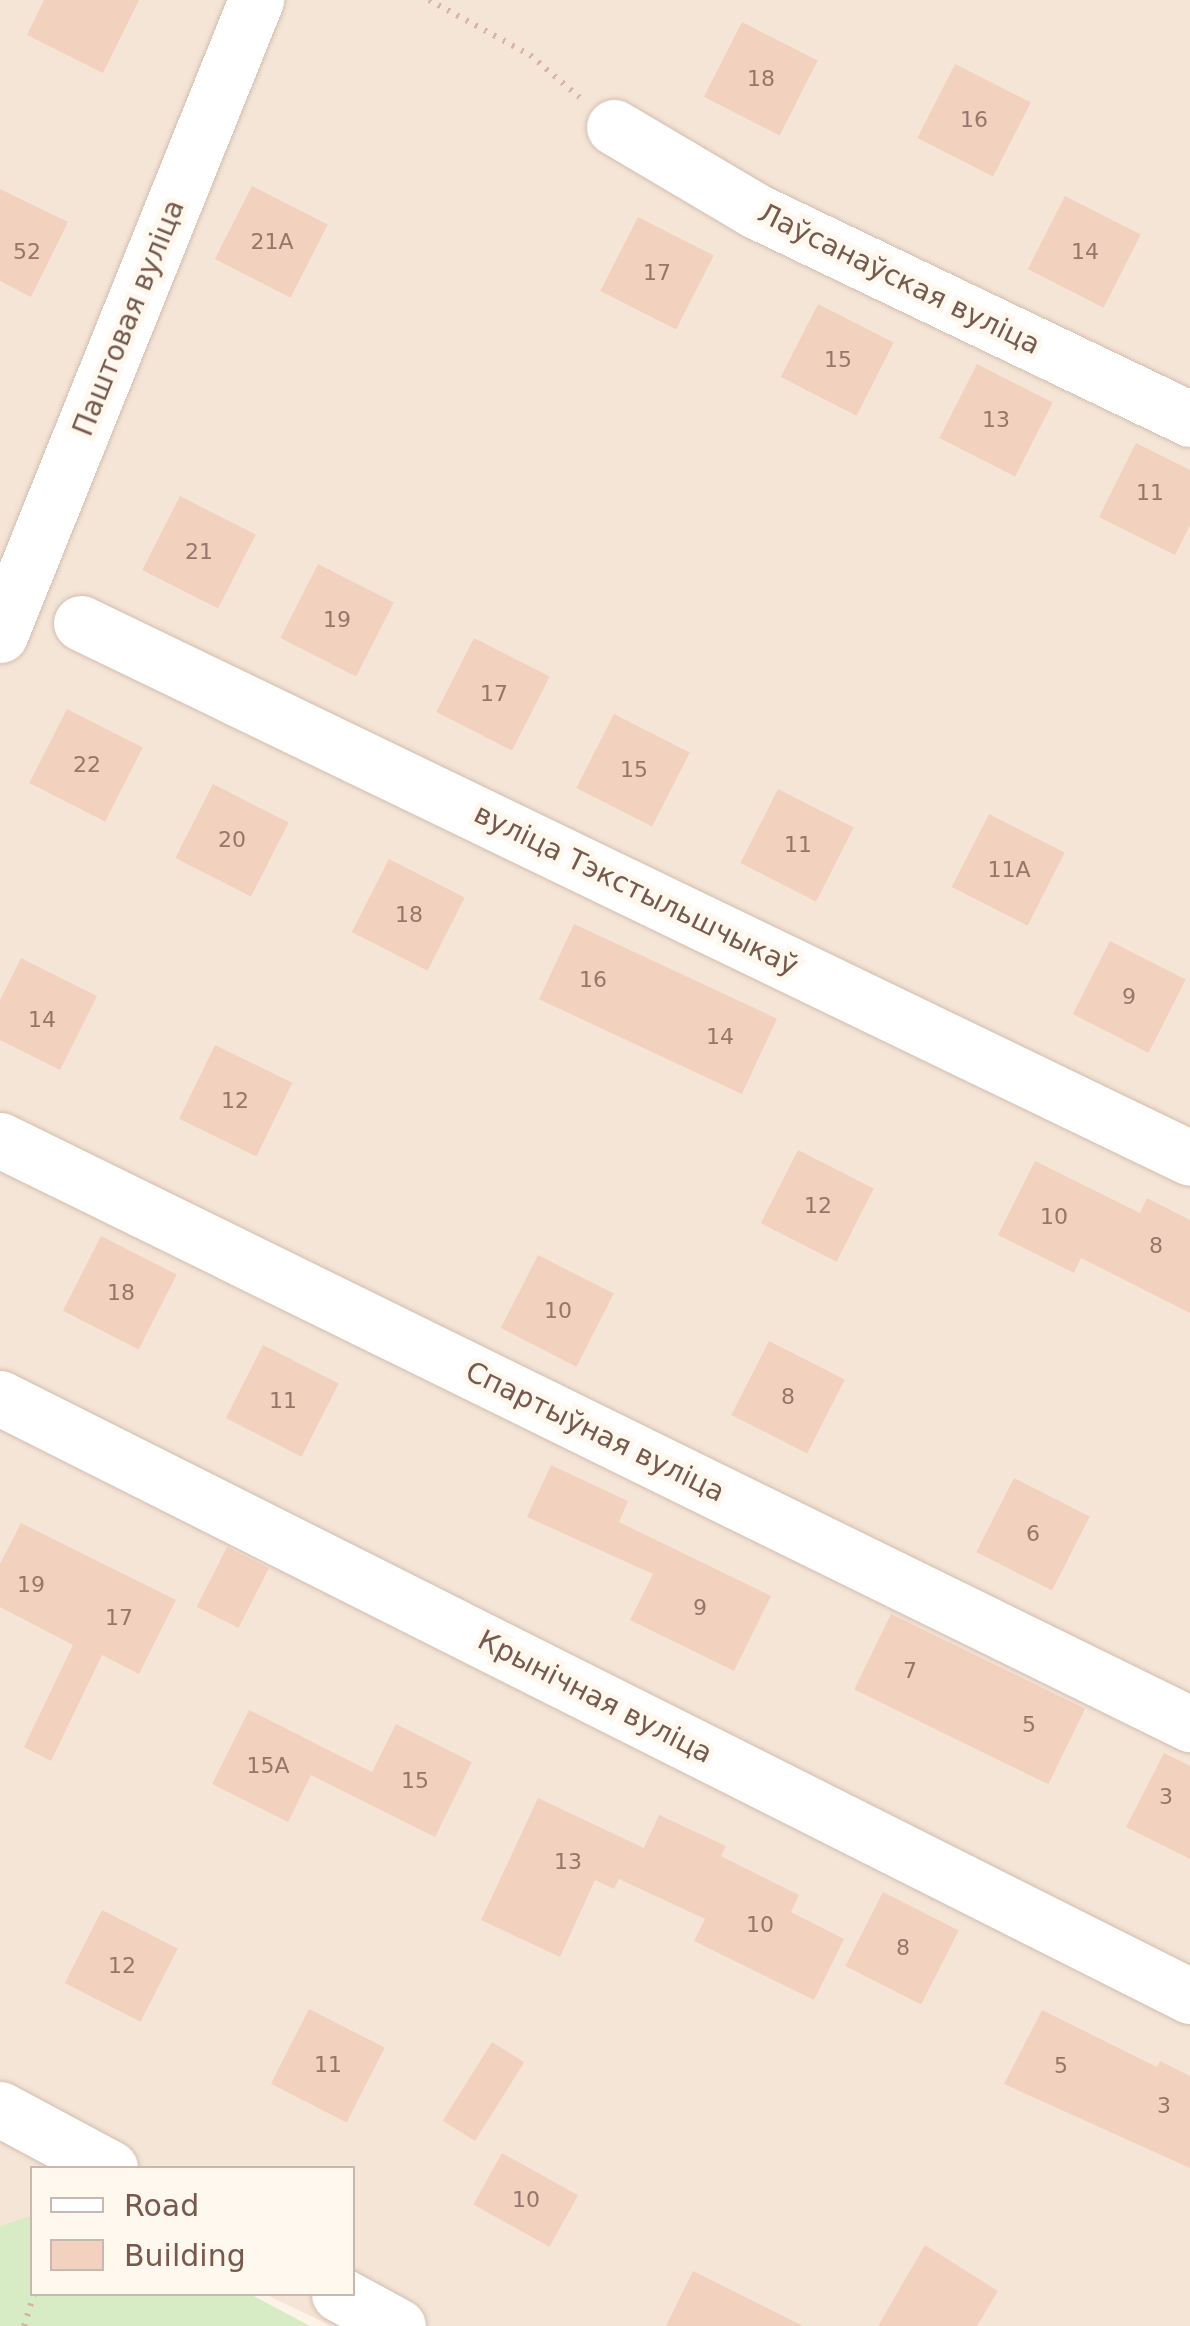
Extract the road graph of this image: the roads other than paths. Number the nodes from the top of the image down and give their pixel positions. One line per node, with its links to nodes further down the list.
1 (256, 0): 5 (street, Паштовая вуліца)
2 (614, 127): 3 (street, Лаўсанаўская вуліца)
3 (1190, 419)
4 (81, 623): 7 (street, вуліца Тэкстыльшчыкаў)
5 (0, 635)
6 (0, 1140): 9 (street, Спартыўная вуліца)
7 (1190, 1158)
8 (0, 1398): 10 (street, Крынічная вуліца)
9 (1190, 1724)
10 (1190, 1996)
11 (0, 2109): 12 (street)
12 (106, 2166)
13 (342, 2296): 14 (street)
14 (398, 2326)

